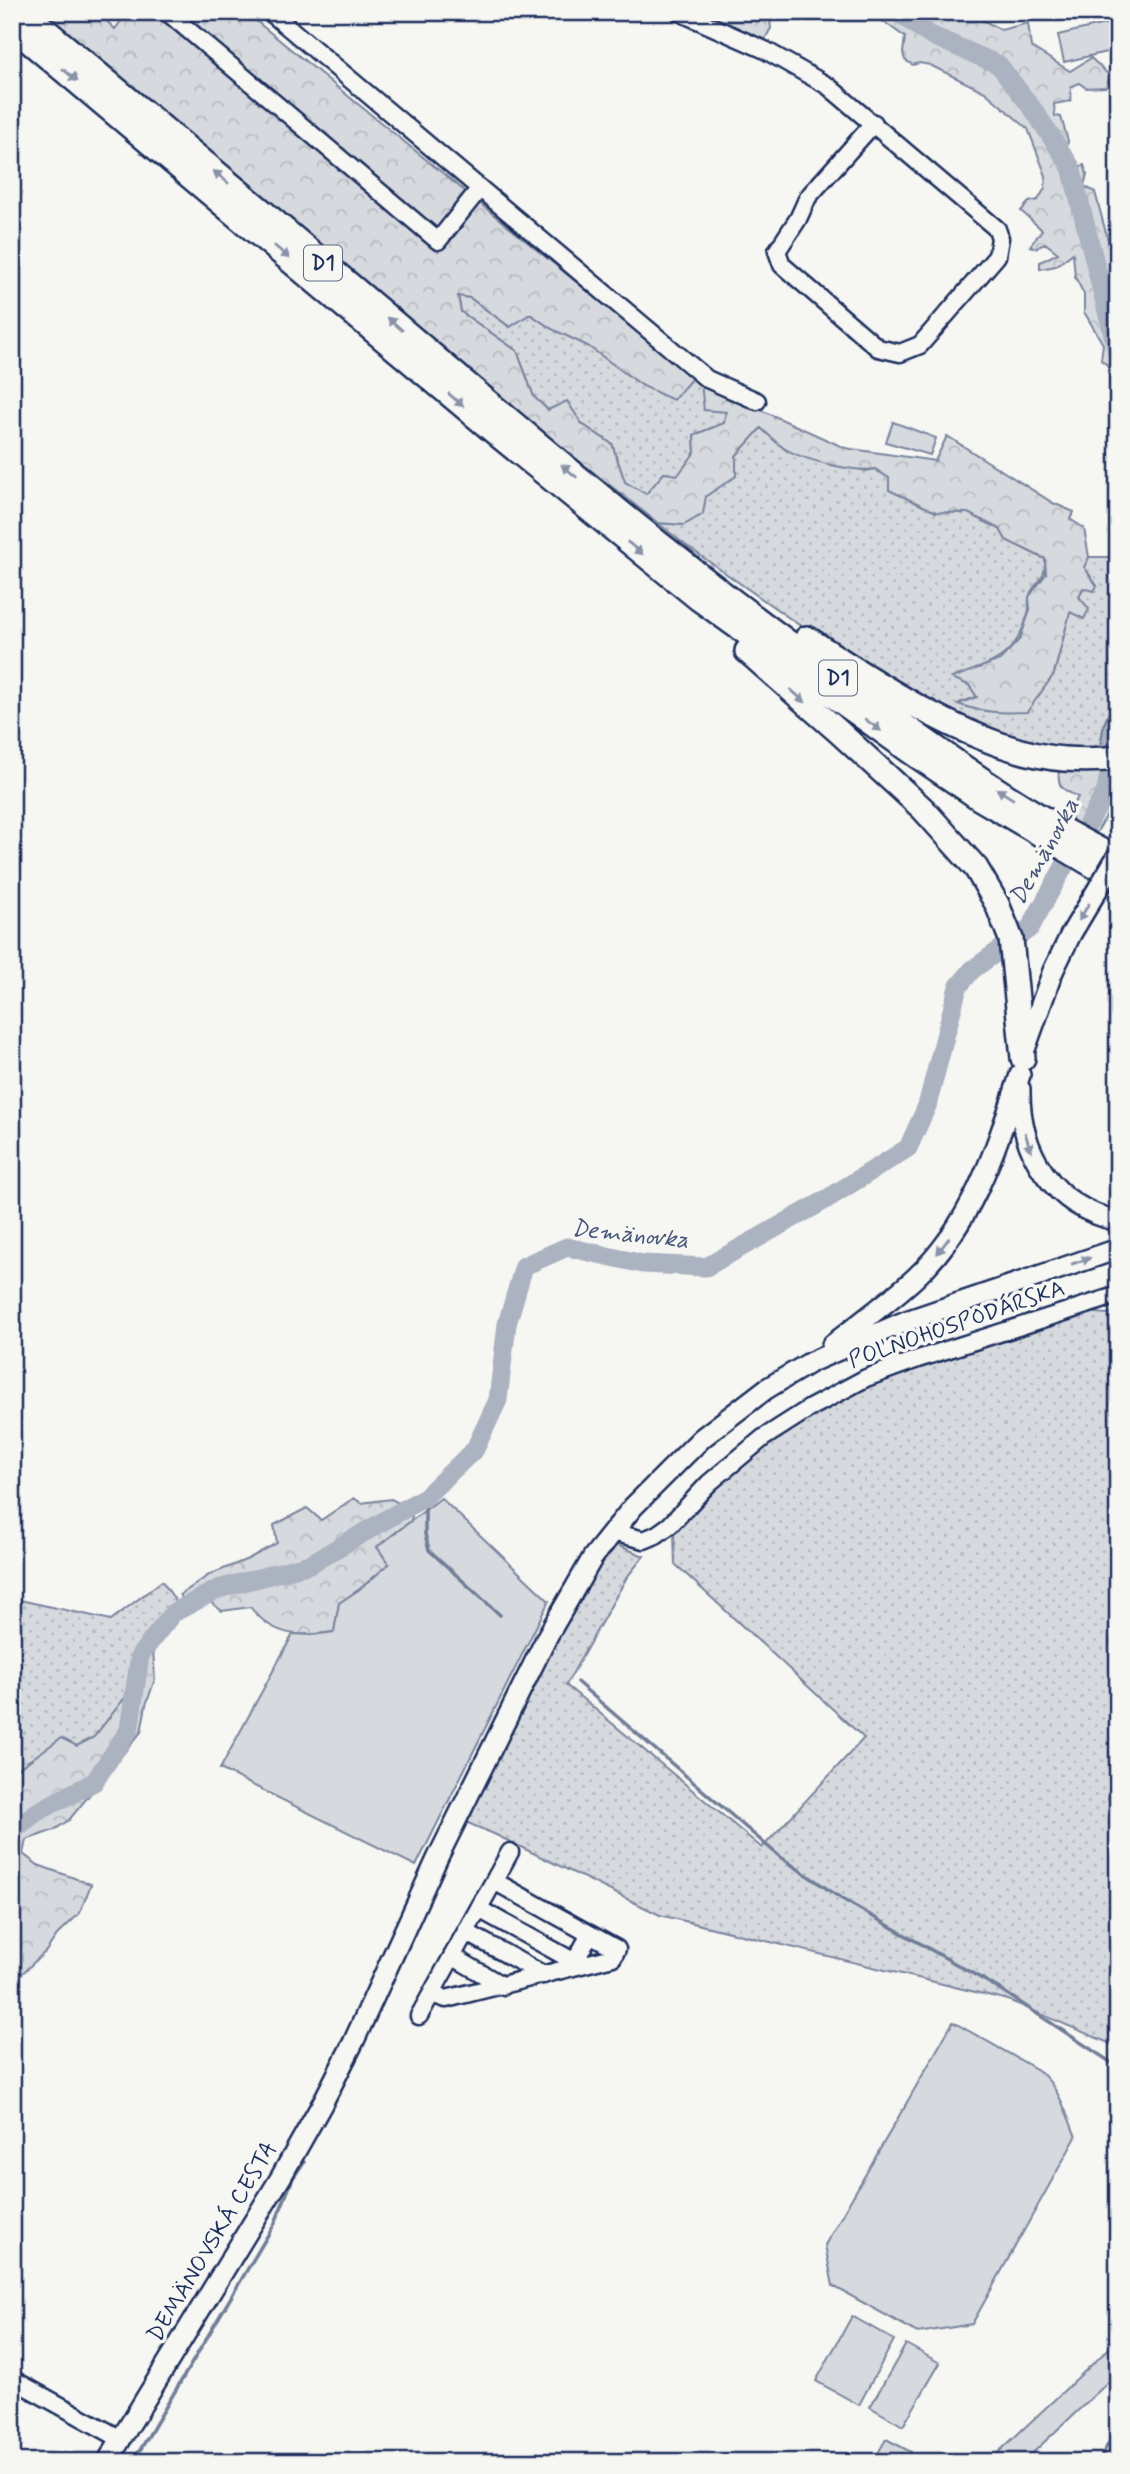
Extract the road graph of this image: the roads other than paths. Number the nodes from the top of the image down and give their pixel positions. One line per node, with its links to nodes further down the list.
1 (24, 12): 9 (highway, D1, one-way to 1)
2 (167, 12): 7 (street)
3 (270, 12): 7 (street)
4 (679, 12): 6 (street)
5 (12, 27): 10 (highway, D1, one-way to 10)
6 (874, 123): 6 (street)
7 (480, 188): 8 (street)
8 (757, 401)
9 (621, 514): 11 (highway); 12 (highway, D1, one-way to 9)
10 (699, 599): 12 (highway, D1, one-way to 12); 15 (highway, one-way to 15)
11 (1118, 758)
12 (1059, 837): 13 (highway, D1)
13 (1105, 857): 14 (highway, D1); 15 (main road, one-way to 15, bridge)
14 (1118, 880)
15 (1021, 1066): 16 (main road, one-way to 16); 19 (main road, one-way to 19)
16 (1118, 1221)
17 (1118, 1249): 19 (main road, one-way to 17)
18 (1118, 1295): 20 (street, POĽNOHOSPODÁRSKA)
19 (810, 1362): 20 (main road, DEMÄNOVSKÁ CESTA)
20 (612, 1532): 33 (main road, DEMÄNOVSKÁ CESTA)
21 (510, 1852): 22 (street)
22 (494, 1881): 23 (street); 25 (street)
23 (479, 1909): 24 (street); 27 (street)
24 (466, 1932): 26 (street); 28 (street)
25 (590, 1934): 27 (street); 27 (street)
26 (452, 1956): 29 (street); 30 (street)
27 (574, 1964): 28 (street)
28 (544, 1975): 29 (street)
29 (503, 1986): 30 (street)
30 (431, 1994): 31 (street)
31 (419, 2016)
32 (12, 2379): 33 (street)
33 (121, 2439): 34 (main road, DEMÄNOVSKÁ CESTA)
34 (107, 2462)

